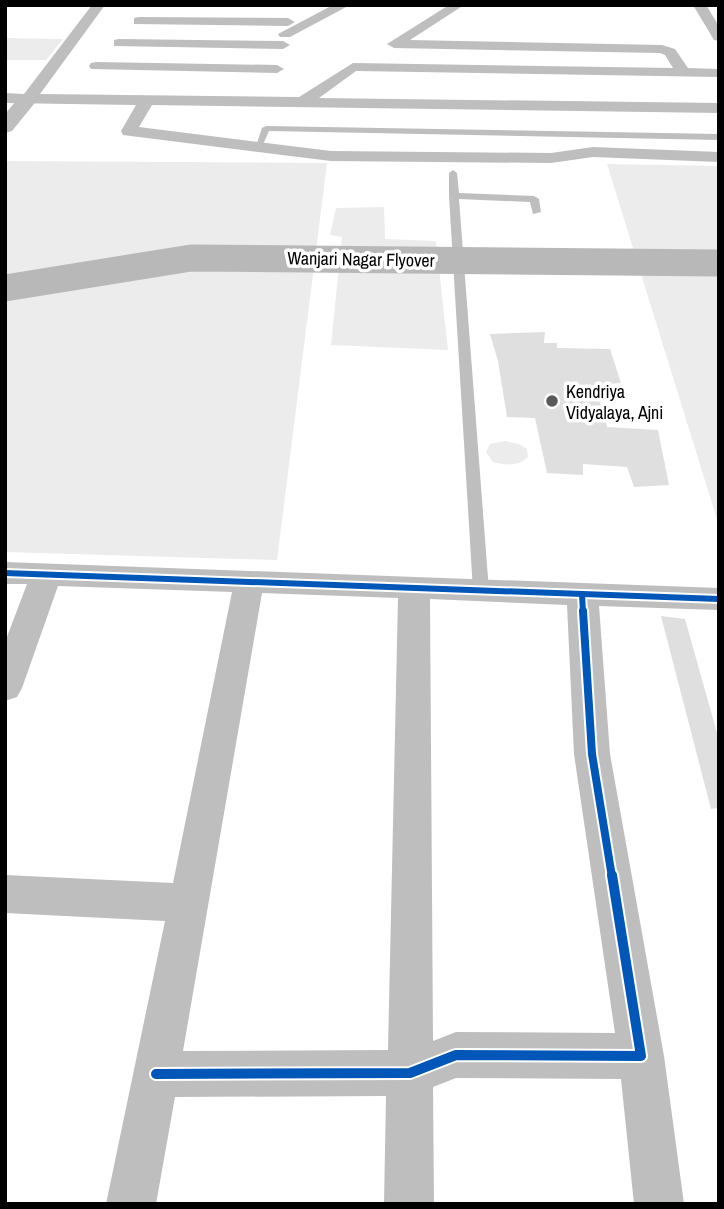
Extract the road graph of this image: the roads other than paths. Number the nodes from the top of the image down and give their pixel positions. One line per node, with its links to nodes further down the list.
1 (99, 5): 21 (street)
2 (292, 5): 8 (street)
3 (307, 5): 6 (street)
4 (458, 5): 11 (street)
5 (699, 5): 9 (street)
6 (340, 7): 8 (street)
7 (139, 21): 8 (street)
8 (286, 31): 10 (street); 15 (street)
9 (719, 37)
10 (119, 43)
11 (394, 44): 12 (street); 14 (street)
12 (503, 46): 16 (street); 17 (street)
13 (96, 66): 15 (street)
14 (353, 67): 16 (street); 23 (street)
15 (277, 69): 22 (street)
16 (502, 69): 17 (street)
17 (683, 72): 18 (street)
18 (719, 73)
19 (5, 98): 21 (street)
20 (148, 98): 21 (street); 22 (street); 28 (street)
21 (28, 99): 25 (street)
22 (270, 100): 23 (street); 26 (street)
23 (304, 101): 24 (street)
24 (719, 108)
25 (5, 127)
26 (266, 128): 27 (lane); 28 (lane)
27 (719, 137)
28 (258, 147): 29 (street)
29 (719, 157)
30 (453, 173): 31 (lane)
31 (454, 197): 32 (lane); 41 (lane)
32 (536, 212)
33 (719, 241): 35 (main road, Wanjari Nagar Flyover)
34 (719, 263): 36 (main road, Wanjari Nagar Flyover, bridge)
35 (5, 264)
36 (5, 288)
37 (5, 573): 38 (street)
38 (46, 575): 39 (street); 44 (street)
39 (249, 582): 40 (street); 46 (street)
40 (414, 588): 41 (street); 48 (street)
41 (481, 591): 42 (street)
42 (582, 594): 43 (street); 47 (street)
43 (719, 599)
44 (5, 688)
45 (5, 894): 46 (street)
46 (189, 902): 49 (street)
47 (641, 1056): 48 (street); 52 (street)
48 (410, 1073): 49 (street); 51 (street)
49 (156, 1074): 50 (street)
50 (131, 1204)
51 (409, 1204)
52 (659, 1204)

